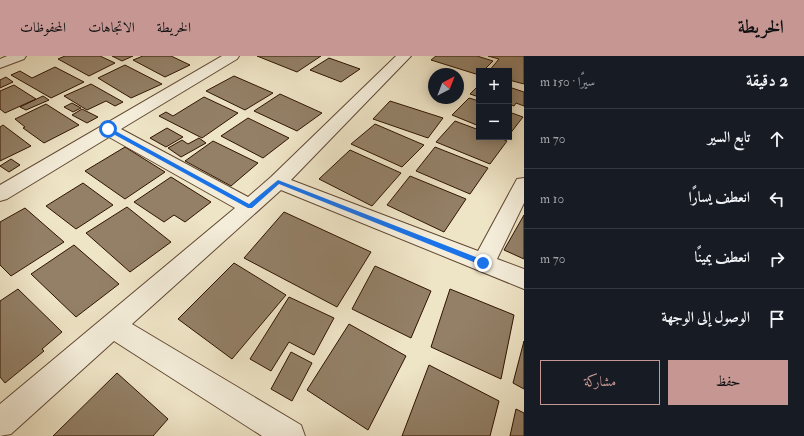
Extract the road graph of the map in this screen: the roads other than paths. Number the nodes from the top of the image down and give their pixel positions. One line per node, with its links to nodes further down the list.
1 (19, 56): 4 (street)
2 (232, 56): 5 (street)
3 (404, 56): 6 (street)
4 (0, 64)
5 (108, 129): 8 (street); 9 (street)
6 (278, 182): 9 (street); 10 (street)
7 (524, 184): 10 (street)
8 (0, 194)
9 (250, 207): 12 (street)
10 (483, 263): 11 (street)
11 (524, 279)
12 (112, 326): 13 (street); 14 (street)
13 (0, 423)
14 (290, 436)

